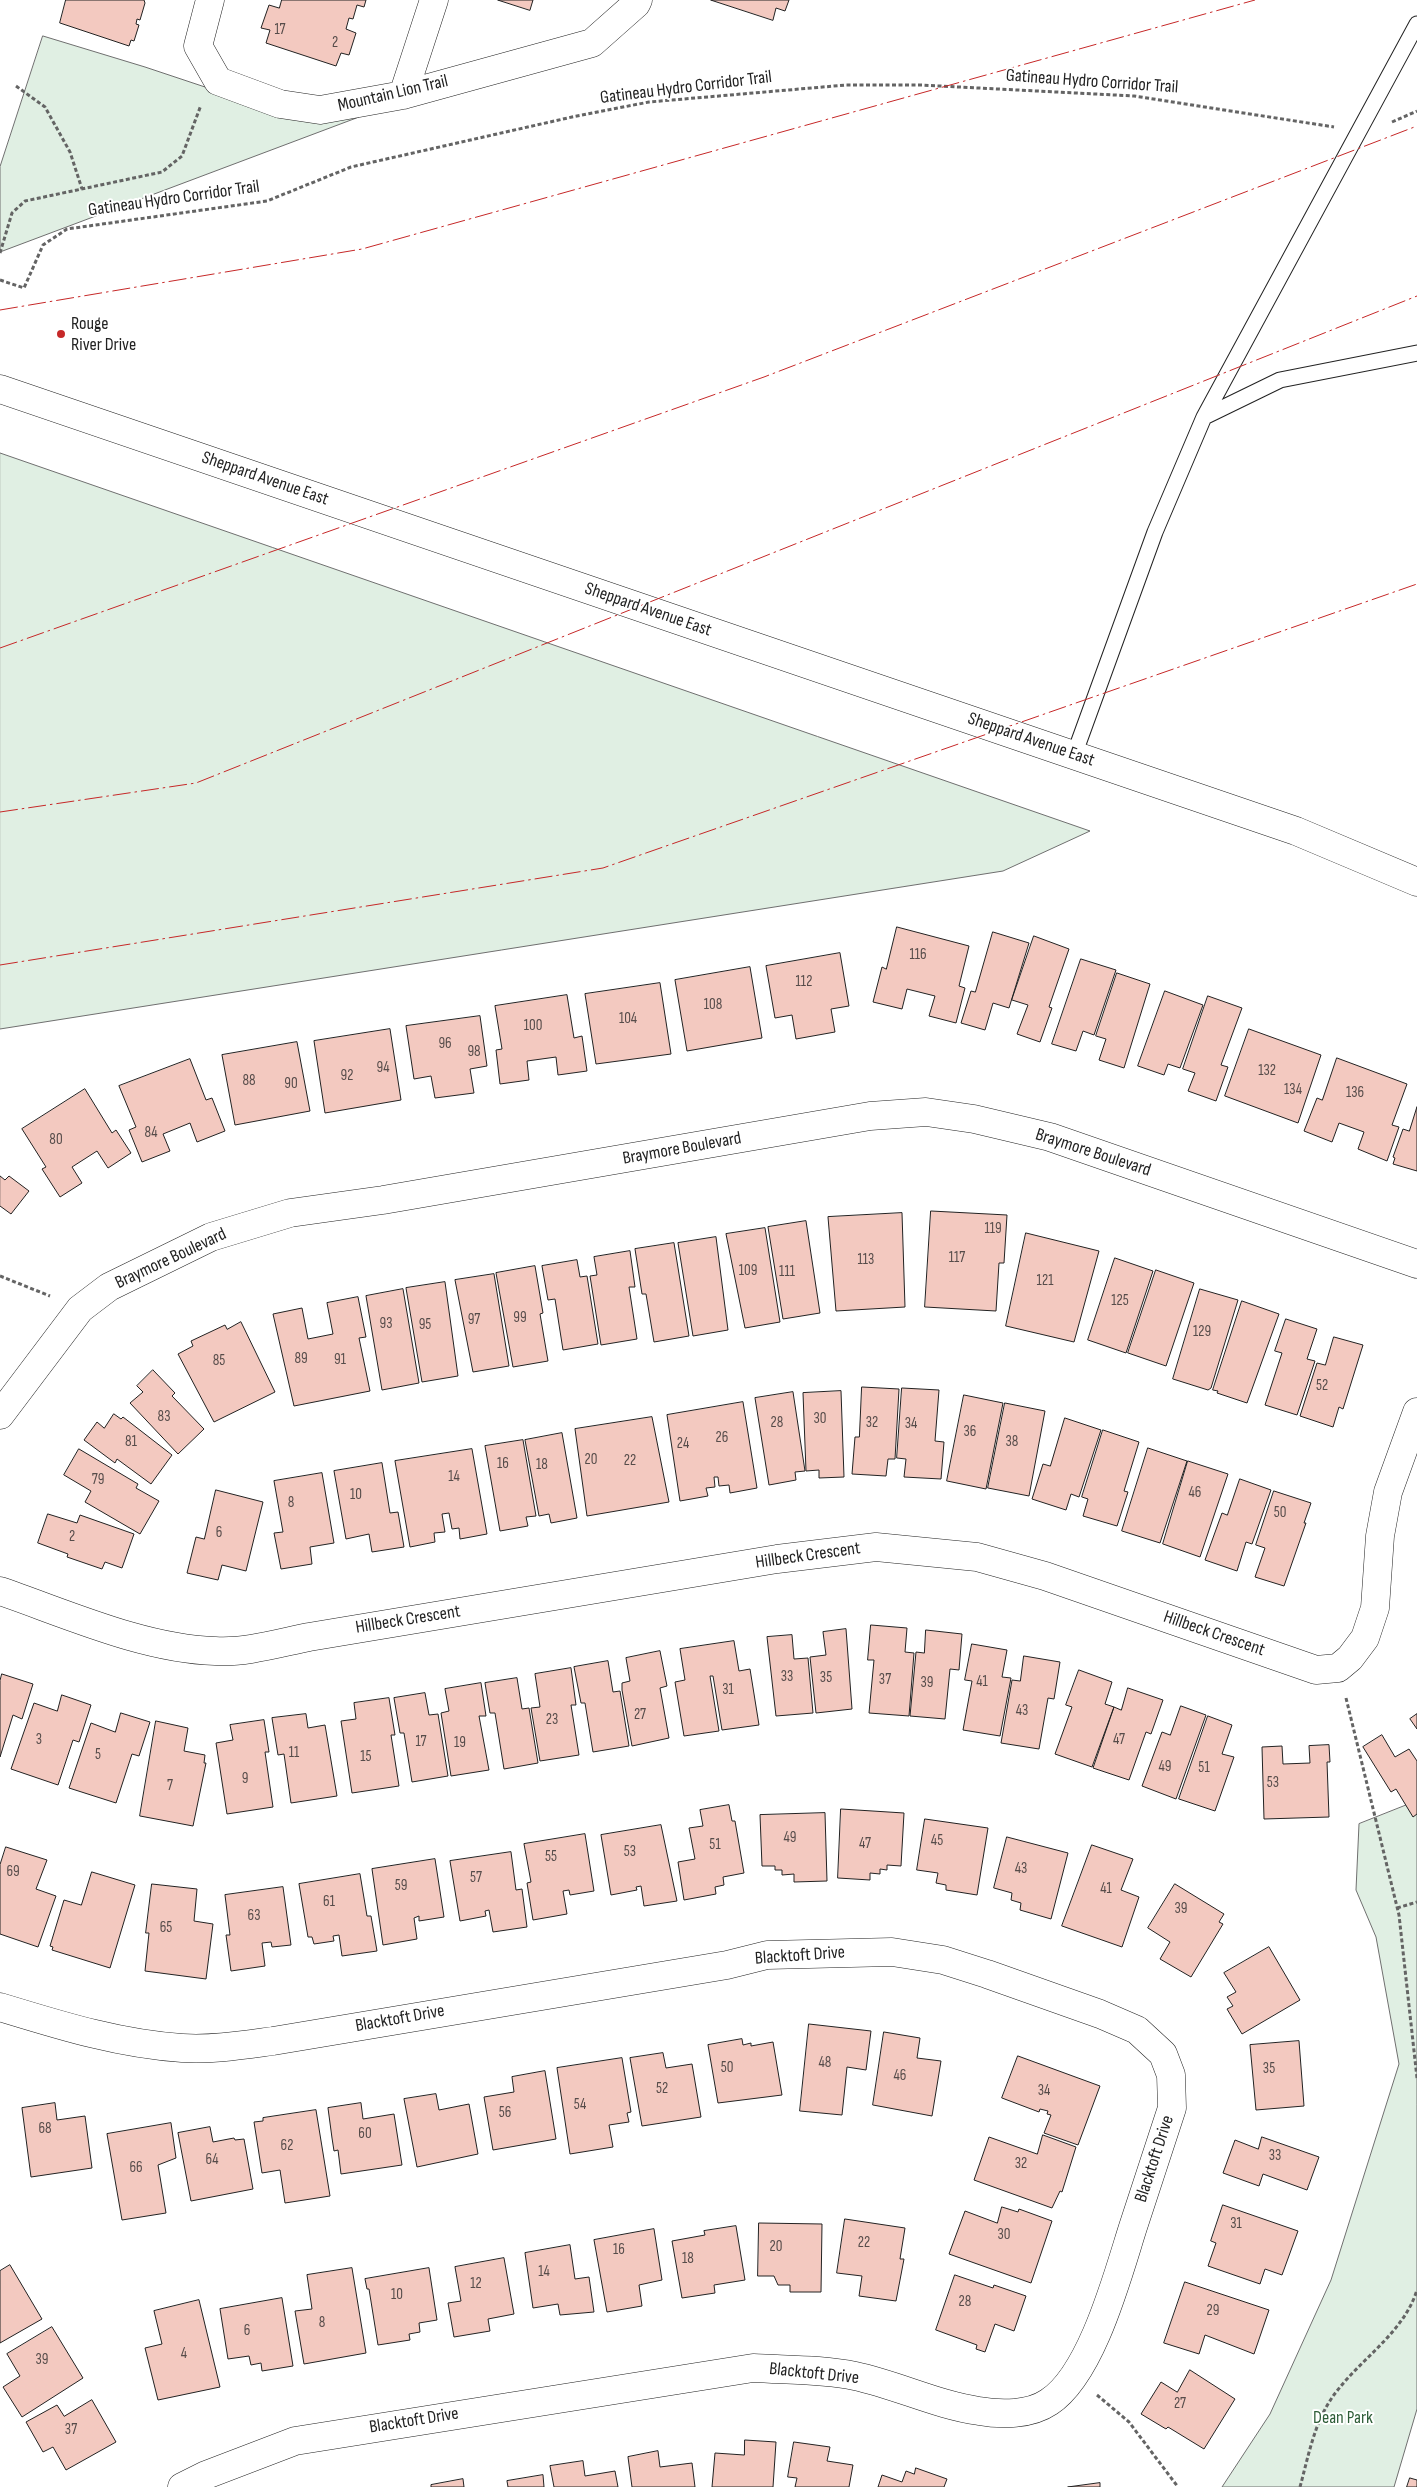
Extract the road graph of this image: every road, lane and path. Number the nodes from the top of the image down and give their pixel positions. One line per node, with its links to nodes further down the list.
1 (210, 0): 5 (street, Mountain Lion Trail)
2 (434, 0): 7 (street)
3 (638, 0): 7 (street, Mountain Lion Trail)
4 (1417, 24): 9 (lane)
5 (213, 72): 7 (street, Mountain Lion Trail); 10 (path)
6 (16, 86): 10 (path)
7 (403, 95)
8 (1417, 111): 9 (path, Gatineau Hydro Corridor Trail)
9 (1363, 127): 12 (path, Gatineau Hydro Corridor Trail); 15 (lane)
10 (82, 189): 11 (path)
11 (0, 253)
12 (0, 280)
13 (1417, 353): 15 (lane)
14 (0, 389): 16 (street, Sheppard Avenue East)
15 (1204, 417): 16 (lane)
16 (1074, 755): 17 (street, Sheppard Avenue East)
17 (1296, 831): 18 (street, Sheppard Avenue East); 19 (street, Sheppard Avenue East)
18 (1417, 861)
19 (1417, 882)
20 (1417, 1264): 22 (street, Braymore Boulevard)
21 (0, 1276): 22 (path)
22 (80, 1309): 24 (street, Braymore Boulevard)
23 (1417, 1412): 26 (street)
24 (0, 1415)
25 (0, 1591): 26 (street, Hillbeck Crescent)
26 (1338, 1668): 28 (path)
27 (1417, 1902): 28 (path)
28 (1397, 1908): 31 (path)
29 (0, 2007): 34 (street, Blacktoft Drive)
30 (1417, 2017): 31 (path)
31 (1412, 2023): 32 (path)
32 (1417, 2078)
33 (1417, 2290): 37 (path)
34 (1073, 2375): 35 (street, Blacktoft Drive); 36 (path)
35 (182, 2487)
36 (1178, 2487)
37 (1300, 2487)

